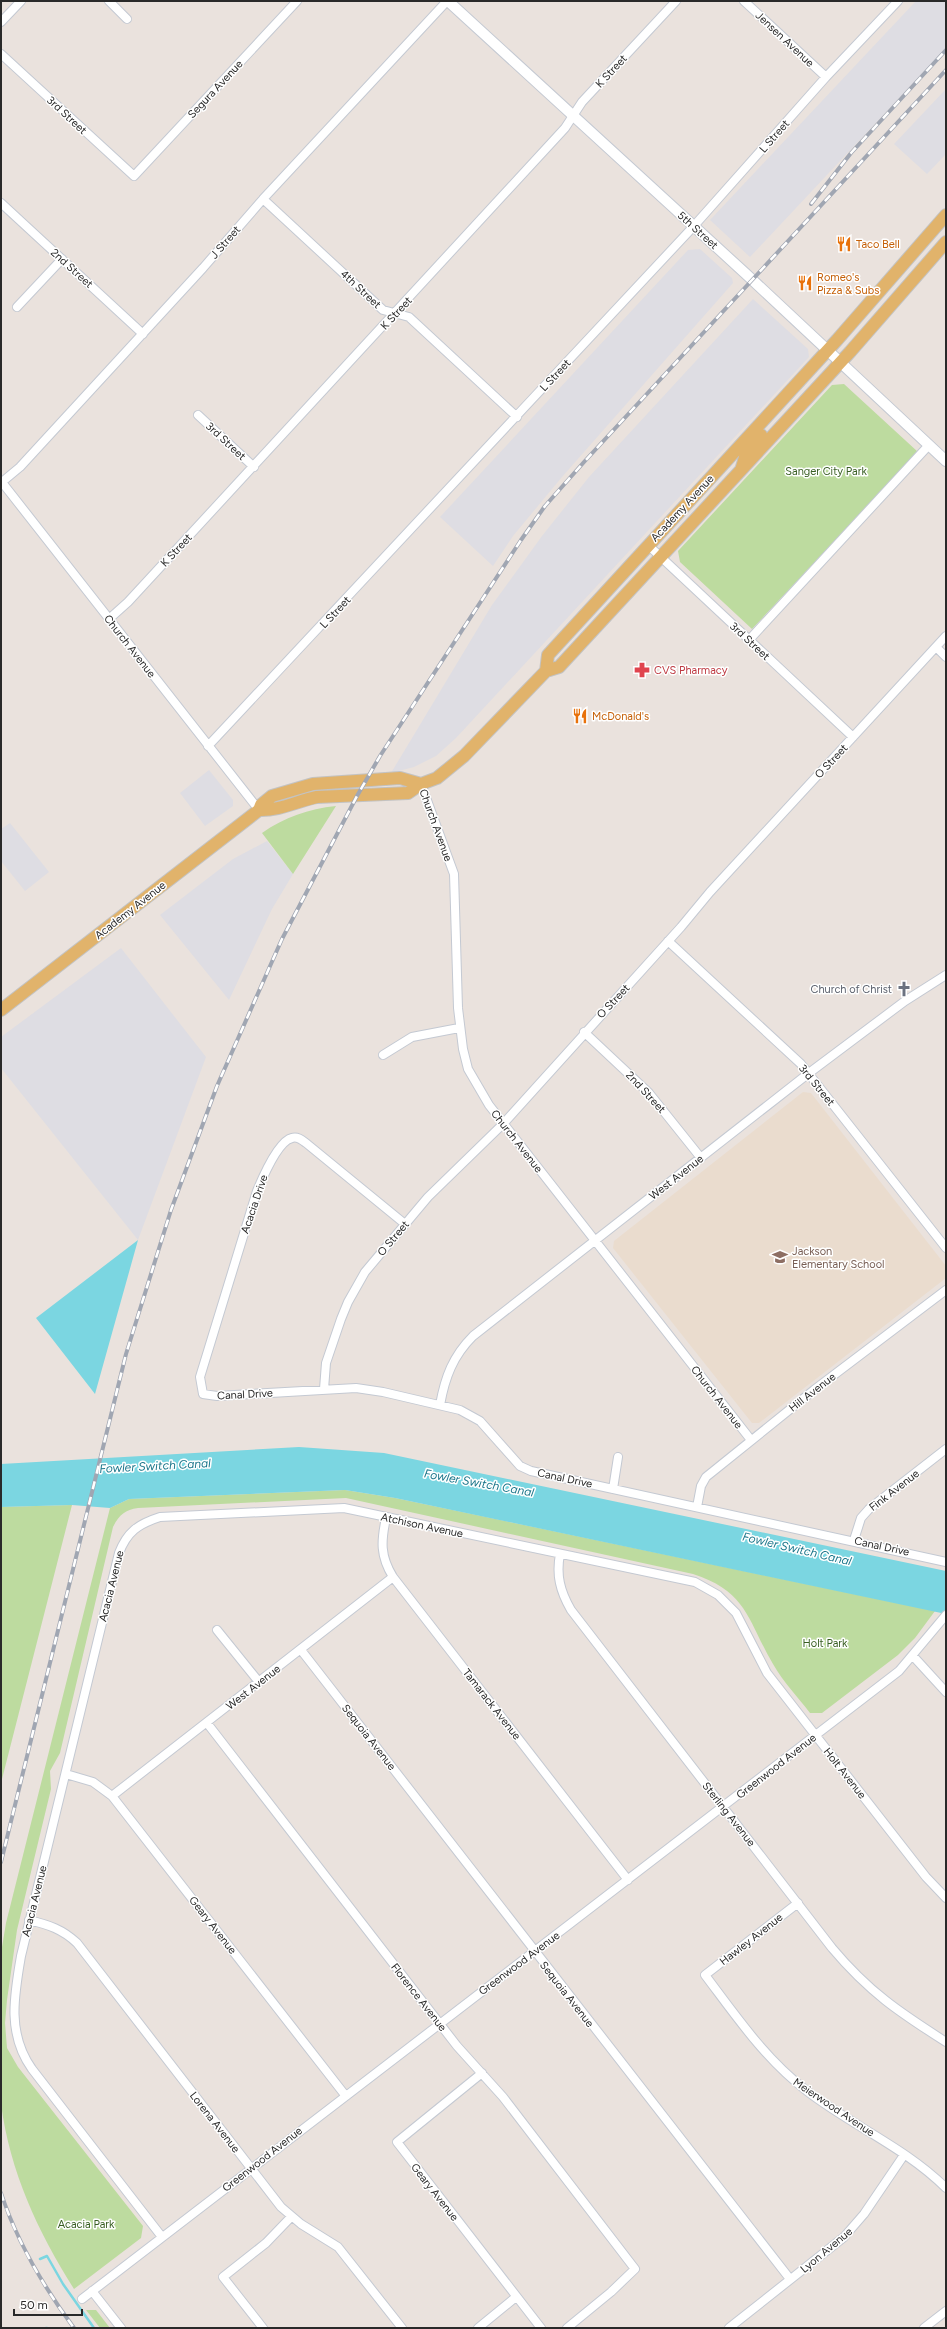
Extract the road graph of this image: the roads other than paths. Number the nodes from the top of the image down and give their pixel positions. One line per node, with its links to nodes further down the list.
1 (21, 1): 9 (street)
2 (109, 1): 8 (street)
3 (297, 1): 13 (street, Segura Avenue)
4 (448, 1): 12 (street, 5th Street); 14 (street, J Street)
5 (676, 1): 12 (street, K Street)
6 (744, 1): 11 (street, Jensen Avenue)
7 (898, 1): 11 (street, L Street)
8 (127, 19)
9 (1, 22)
10 (1, 54): 13 (street, 3rd Street)
11 (826, 77): 17 (street, L Street)
12 (574, 116): 17 (street, 5th Street); 21 (street, K Street)
13 (134, 176)
14 (263, 199): 21 (street, 4th Street); 22 (street, J Street)
15 (1, 203): 19 (street, 2nd Street)
16 (946, 215): 23 (main road, Academy Avenue)
17 (693, 227): 23 (street, 5th Street); 26 (street, L Street)
18 (946, 242): 24 (main road, Academy Avenue)
19 (62, 259): 20 (street); 22 (street, 2nd Street)
20 (17, 307)
21 (397, 312): 26 (street, 4th Street); 30 (street, K Street)
22 (144, 334): 32 (street, J Street)
23 (828, 351): 24 (street, 5th Street); 27 (main road, Academy Avenue)
24 (840, 362): 28 (street, 5th Street); 31 (main road, Academy Avenue)
25 (198, 415): 30 (street, 3rd Street)
26 (517, 417): 42 (street, L Street)
27 (764, 420): 31 (main road); 33 (main road, Academy Avenue)
28 (929, 445): 29 (street, 5th Street); 37 (street)
29 (946, 461)
30 (254, 466): 35 (street, K Street)
31 (741, 470): 34 (main road, Academy Avenue)
32 (1, 481): 35 (street, Church Avenue)
33 (648, 545): 34 (street, 3rd Street); 40 (main road, Academy Avenue)
34 (660, 557): 37 (street, 3rd Street); 40 (main road, Academy Avenue)
35 (109, 619): 42 (street, Church Avenue)
36 (946, 636): 38 (street, O Street)
37 (749, 640): 41 (street, 3rd Street)
38 (936, 647): 39 (street); 41 (street, O Street)
39 (946, 657)
40 (546, 671): 43 (main road, Academy Avenue)
41 (853, 737): 45 (street, O Street)
42 (208, 746): 44 (street, Church Avenue)
43 (421, 784): 44 (main road, Academy Avenue); 48 (street, Church Avenue)
44 (259, 810): 47 (main road, Academy Avenue)
45 (668, 941): 49 (street, O Street); 51 (street, 3rd Street)
46 (946, 975): 51 (street, West Avenue)
47 (1, 1010)
48 (459, 1028): 50 (street); 52 (street, Church Avenue)
49 (584, 1032): 52 (street, O Street); 53 (street, 2nd Street)
50 (383, 1056)
51 (809, 1073): 53 (street, West Avenue); 56 (street, 3rd Street)
52 (503, 1124): 54 (street, O Street); 55 (street, Church Avenue)
53 (701, 1158): 55 (street, West Avenue)
54 (405, 1224): 58 (street, O Street); 59 (street, Acacia Drive)
55 (594, 1241): 60 (street, West Avenue); 61 (street, Church Avenue)
56 (946, 1248)
57 (946, 1290): 61 (street, Hill Avenue)
58 (324, 1390): 59 (street, Canal Drive); 60 (street, Canal Drive)
59 (203, 1394)
60 (440, 1405): 64 (street, Canal Drive)
61 (751, 1440): 65 (street, Hill Avenue)
62 (946, 1449): 68 (street, Fink Avenue)
63 (618, 1457): 64 (street)
64 (612, 1489): 65 (street, Canal Drive)
65 (697, 1507): 68 (street, Canal Drive)
66 (386, 1518): 67 (street, Atchison Avenue); 69 (street, Atchison Avenue); 71 (street, Tamarack Avenue)
67 (133, 1528): 81 (street, Acacia Avenue)
68 (854, 1540): 70 (street, Canal Drive)
69 (560, 1554): 72 (street, Atchison Avenue); 83 (street, Sterling Avenue)
70 (946, 1562)
71 (393, 1576): 75 (street, West Avenue); 84 (street, Tamarack Avenue)
72 (708, 1588): 80 (street, Holt Avenue)
73 (946, 1615): 76 (street, Greenwood Avenue)
74 (218, 1630): 77 (street)
75 (301, 1650): 77 (street, West Avenue); 88 (street, Sequoia Avenue)
76 (913, 1656): 78 (street); 80 (street, Greenwood Avenue)
77 (259, 1682): 79 (street, West Avenue)
78 (946, 1692)
79 (207, 1723): 82 (street, West Avenue); 90 (street, Florence Avenue)
80 (816, 1735): 83 (street, Greenwood Avenue); 85 (street, Holt Avenue)
81 (66, 1774): 82 (street, Geary Avenue); 87 (street, Acacia Avenue)
82 (112, 1796): 93 (street, Geary Avenue)
83 (723, 1807): 84 (street, Greenwood Avenue); 86 (street, Sterling Avenue)
84 (628, 1880): 88 (street, Greenwood Avenue)
85 (946, 1898)
86 (798, 1904): 89 (street, Hawley Avenue); 91 (street, Sterling Avenue)
87 (29, 1920): 95 (street, Lorena Avenue); 98 (street, Acacia Avenue)
88 (534, 1952): 90 (street, Greenwood Avenue); 99 (street, Sequoia Avenue)
89 (705, 1975): 94 (street, Meierwood Avenue)
90 (439, 2023): 92 (street, Florence Avenue); 93 (street, Greenwood Avenue)
91 (946, 2042)
92 (482, 2074): 101 (street, Geary Avenue); 109 (street, Florence Avenue)
93 (345, 2095): 95 (street, Greenwood Avenue)
94 (904, 2155): 96 (street, Meierwood Avenue); 99 (street, Lyon Avenue)
95 (251, 2168): 97 (street, Lorena Avenue); 98 (street, Greenwood Avenue)
96 (946, 2188)
97 (291, 2217): 105 (street); 106 (street, Lorena Avenue)
98 (162, 2237): 100 (street, Greenwood Avenue)
99 (790, 2279): 110 (street, Lyon Avenue)
100 (92, 2291): 102 (street, Greenwood Avenue); 104 (street)
101 (516, 2297): 107 (street); 108 (street, Geary Avenue)
102 (82, 2299)
103 (946, 2311): 111 (street)
104 (121, 2328)
105 (263, 2328)
106 (402, 2328)
107 (478, 2328)
108 (540, 2328)
109 (566, 2328)
110 (729, 2328)
111 (924, 2328)

